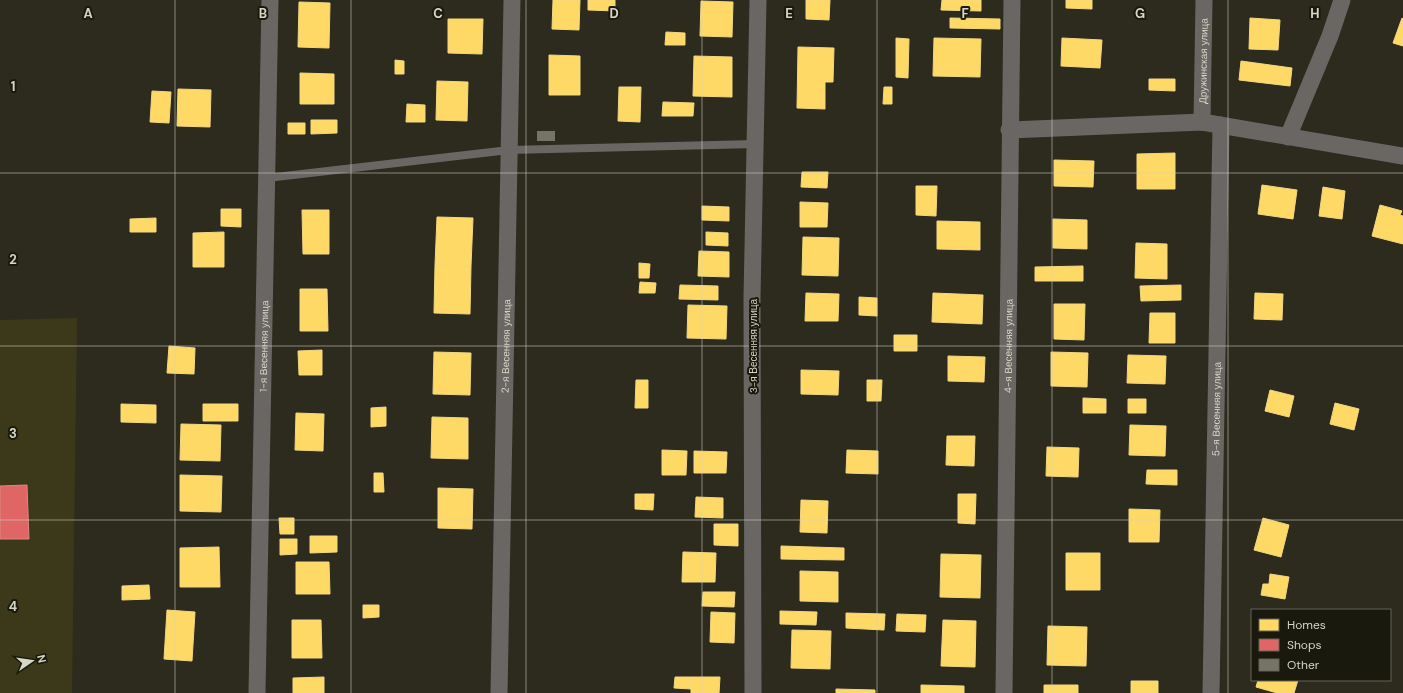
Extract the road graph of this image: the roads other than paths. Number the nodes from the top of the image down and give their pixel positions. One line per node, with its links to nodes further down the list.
1 (270, 0): 14 (street, 1-я Весенняя улица)
2 (512, 0): 12 (street, 2-я Весенняя улица)
3 (758, 0): 11 (street, 3-я Весенняя улица)
4 (1012, 0): 9 (street, 4-я Весенняя улица)
5 (1204, 0): 7 (street, Дружинская улица)
6 (1342, 0): 10 (street)
7 (1202, 122): 8 (street); 9 (street)
8 (1221, 125): 10 (street); 19 (street, 5-я Весенняя улица)
9 (1009, 130): 18 (street, 4-я Весенняя улица)
10 (1288, 137): 13 (street)
11 (755, 144): 12 (lane); 17 (street, 3-я Весенняя улица)
12 (509, 150): 14 (lane); 16 (street, 2-я Весенняя улица)
13 (1403, 156)
14 (267, 178): 15 (street, 1-я Весенняя улица)
15 (257, 693)
16 (499, 693)
17 (753, 693)
18 (1004, 693)
19 (1211, 693)

